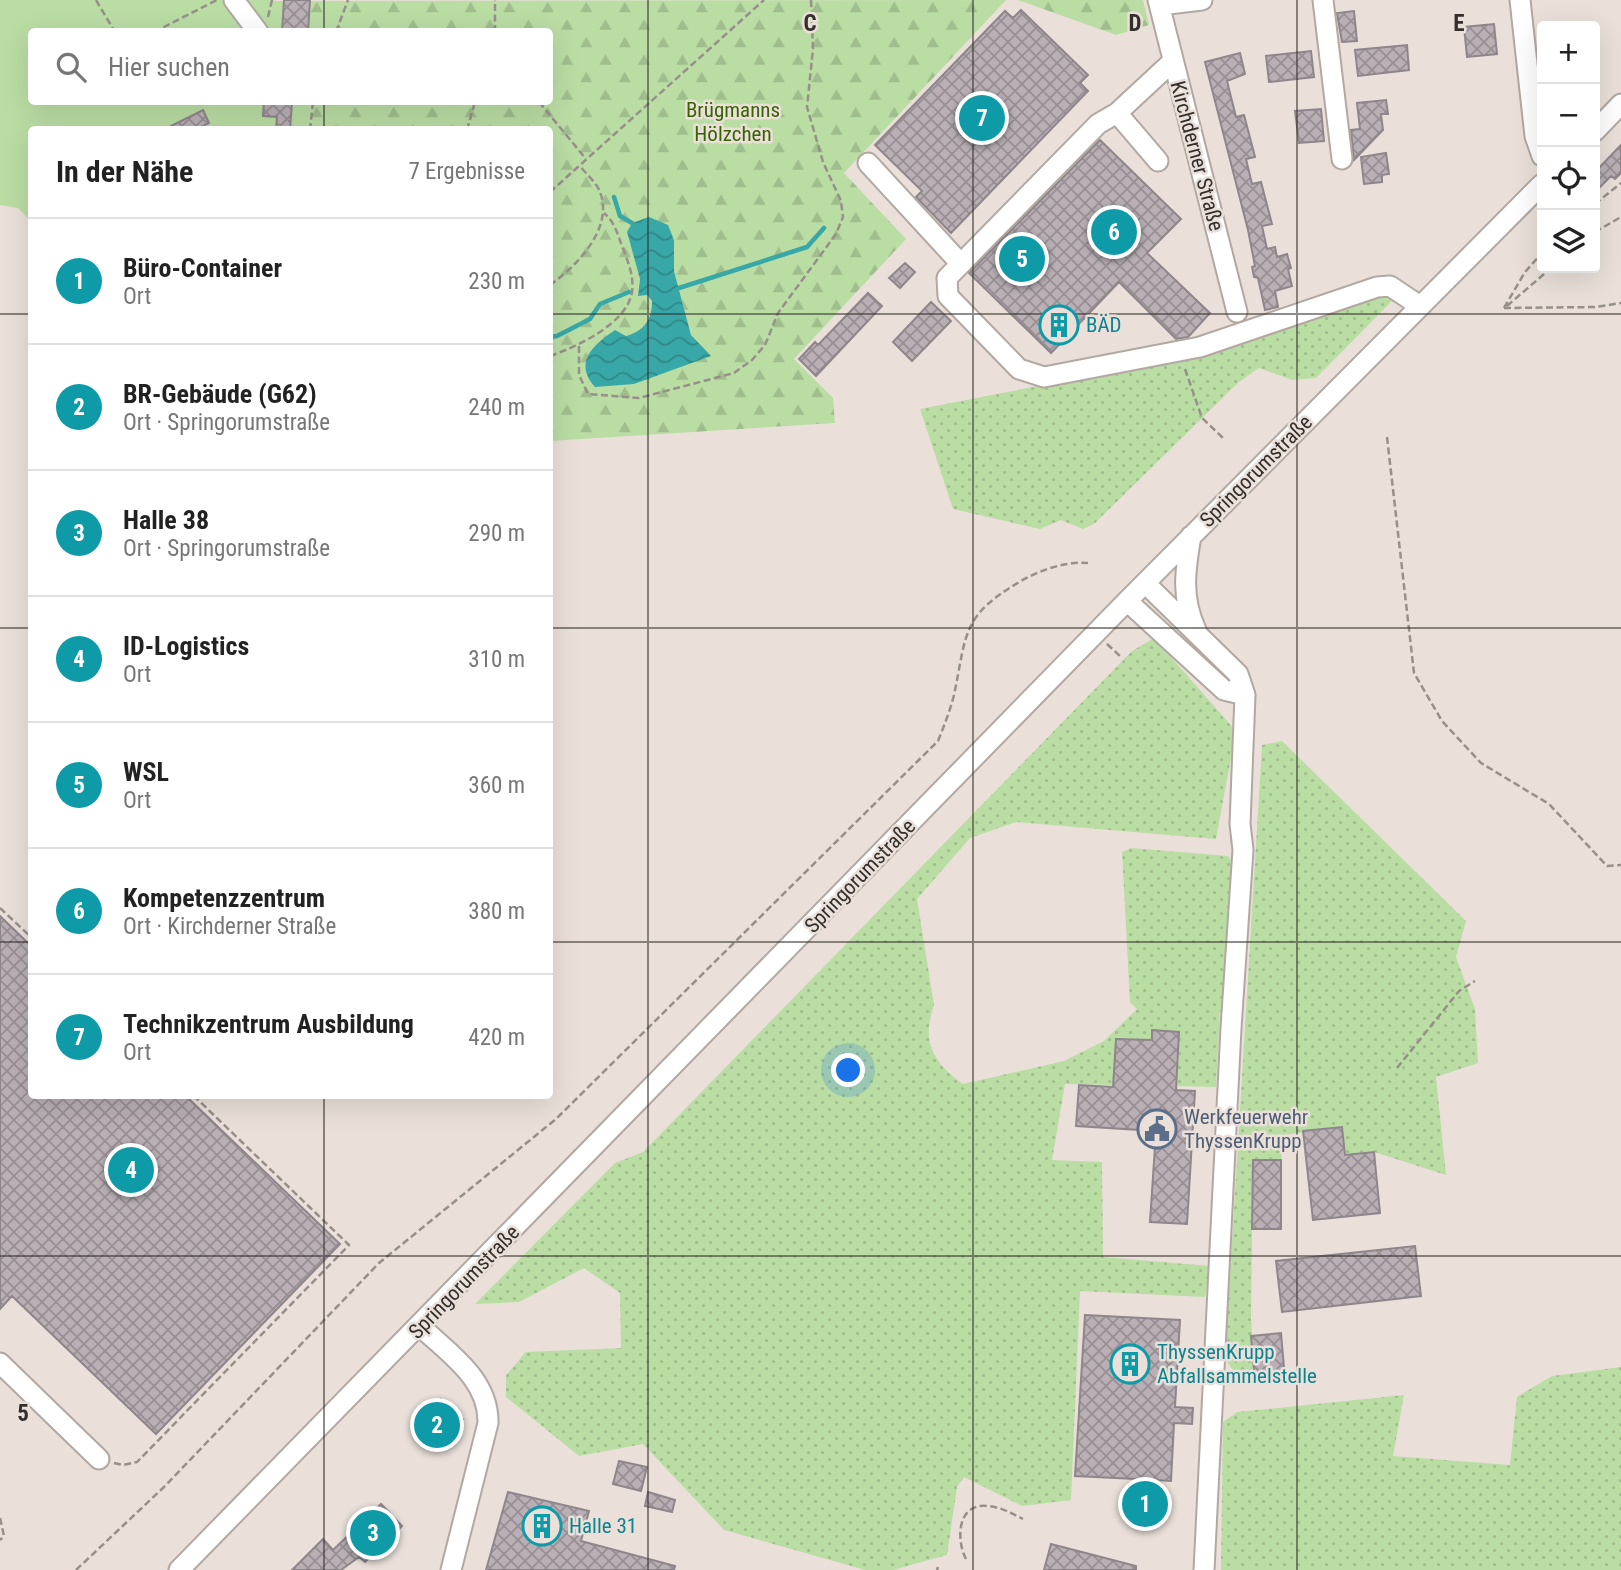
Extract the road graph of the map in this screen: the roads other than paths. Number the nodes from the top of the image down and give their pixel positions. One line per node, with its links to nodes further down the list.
1 (234, 0): 6 (street)
2 (1202, 0): 5 (street)
3 (1323, 0): 12 (street)
4 (1520, 0): 11 (street)
5 (1159, 2): 7 (street, Kirchderner Straße)
6 (255, 28)
7 (1172, 62): 9 (street); 18 (street, Kirchderner Straße)
8 (1621, 104): 10 (street)
9 (1117, 113): 13 (street); 16 (street)
10 (1600, 126)
11 (1539, 147)
12 (1342, 159)
13 (1158, 161)
14 (868, 163): 16 (street)
15 (1537, 189): 17 (street, Springorumstraße)
16 (961, 264): 17 (street)
17 (1420, 306): 19 (street, Springorumstraße)
18 (1237, 312)
19 (1191, 536): 20 (street, Springorumstraße); 22 (street)
20 (1145, 583): 21 (street, Springorumstraße); 22 (street)
21 (1127, 601): 23 (street); 24 (street, Springorumstraße)
22 (1200, 637): 23 (street)
23 (1245, 695): 29 (street)
24 (421, 1326): 27 (street, Springorumstraße); 28 (street)
25 (0, 1363): 26 (street)
26 (99, 1460)
27 (179, 1570)
28 (451, 1570)
29 (1204, 1570)

